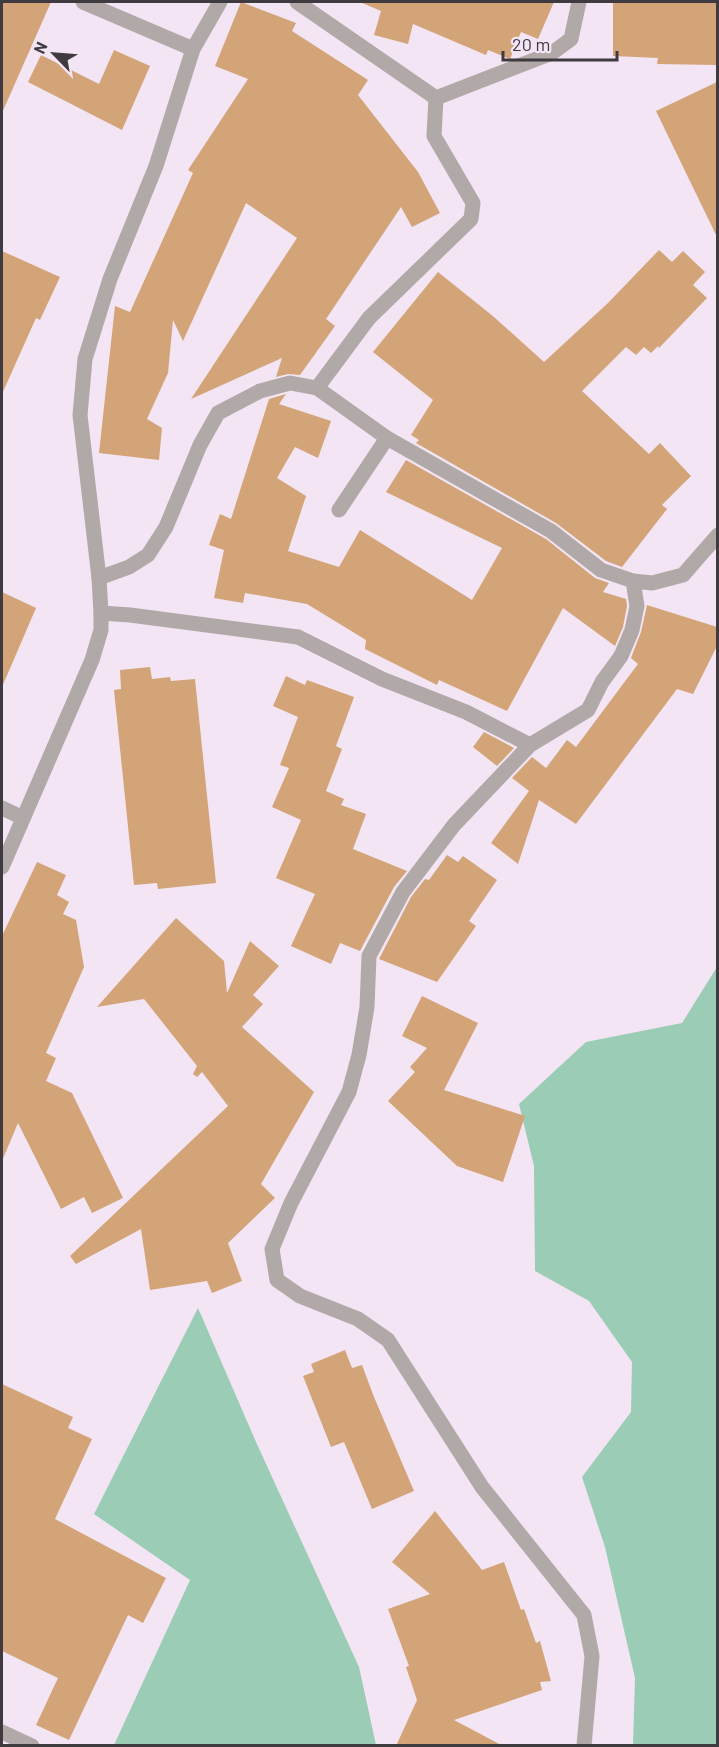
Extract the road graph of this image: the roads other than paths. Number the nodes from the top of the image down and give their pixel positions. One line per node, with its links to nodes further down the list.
1 (83, 2): 5 (street)
2 (220, 2): 5 (street)
3 (297, 2): 6 (street)
4 (579, 2): 6 (street)
5 (193, 49): 11 (street)
6 (436, 98): 7 (street)
7 (317, 388): 8 (street); 11 (street)
8 (387, 438): 9 (street); 12 (street)
9 (339, 510)
10 (717, 535): 12 (street)
11 (99, 578): 13 (street)
12 (633, 582): 14 (street)
13 (101, 613): 14 (street); 16 (street)
14 (530, 745): 20 (street)
15 (2, 808): 16 (street)
16 (23, 818): 17 (street)
17 (2, 867)
18 (2, 1732): 19 (street)
19 (32, 1746)
20 (584, 1746)

